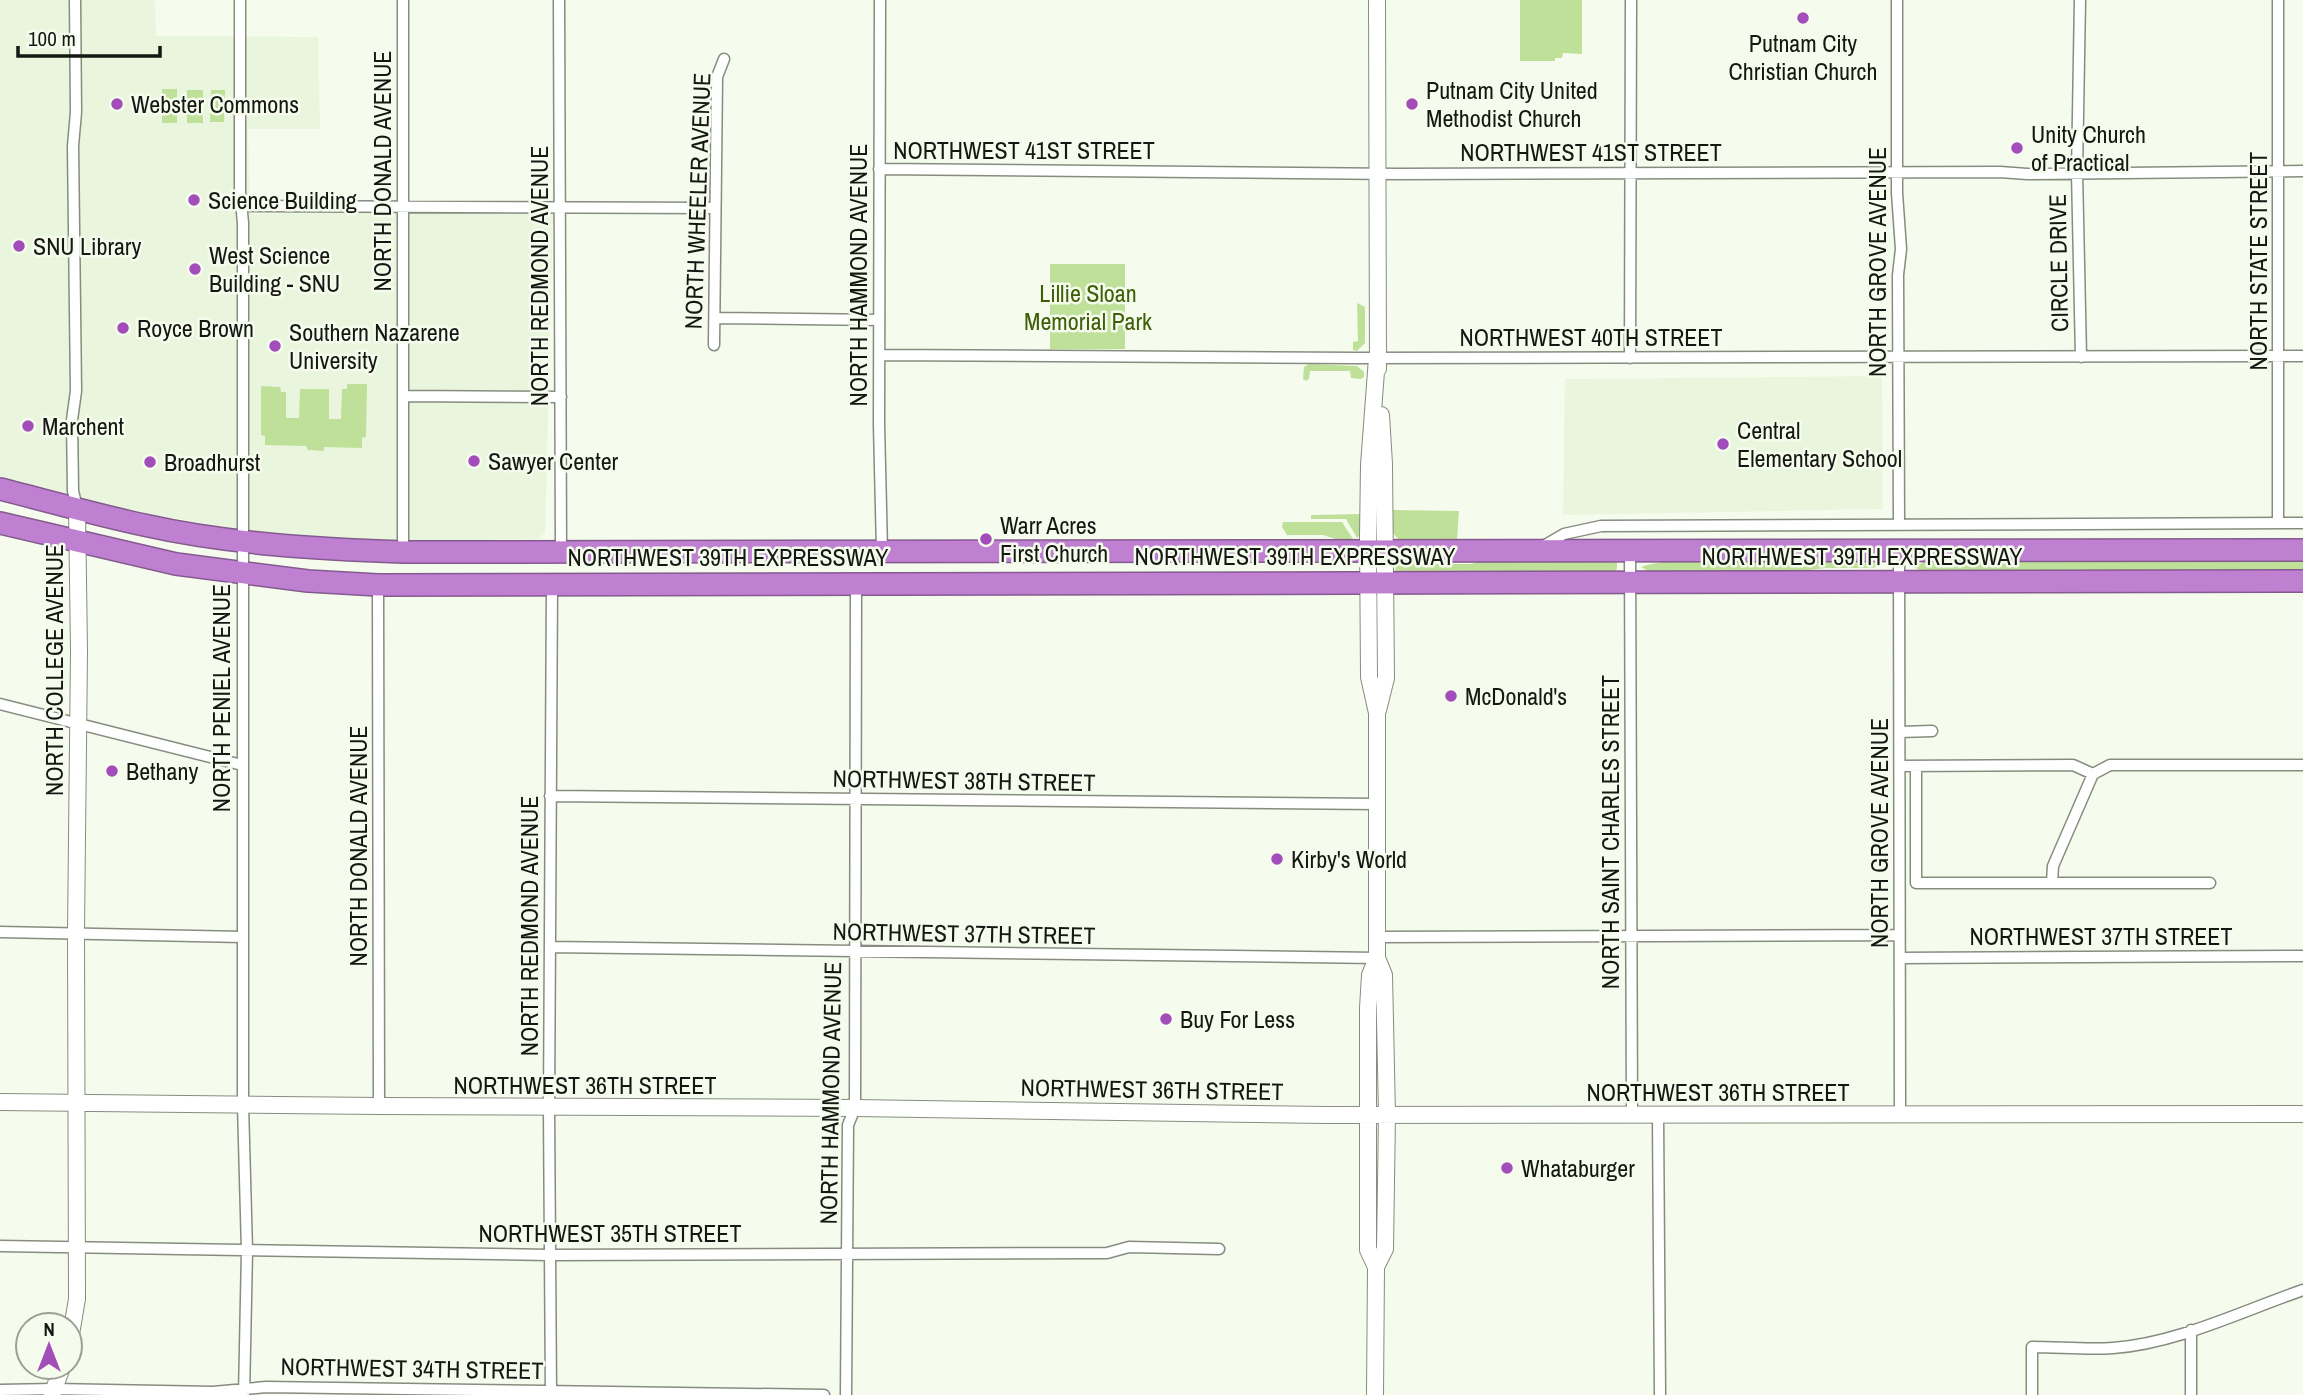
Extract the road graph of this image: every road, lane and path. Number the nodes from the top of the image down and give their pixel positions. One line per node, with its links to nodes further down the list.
1 (75, 0): 36 (street, NORTH COLLEGE AVENUE)
2 (240, 0): 19 (street, NORTH PENIEL AVENUE)
3 (403, 0): 20 (street, NORTH DONALD AVENUE)
4 (559, 0): 21 (street, NORTH REDMOND AVENUE)
5 (880, 0): 12 (street, NORTH HAMMOND AVENUE)
6 (1377, 0): 18 (main road)
7 (1631, 0): 17 (street)
8 (1898, 0): 15 (street, NORTH GROVE AVENUE)
9 (2080, 0): 16 (street, CIRCLE DRIVE)
10 (2278, 0): 13 (street, NORTH STATE STREET)
11 (724, 59): 22 (street, NORTH WHEELER AVENUE)
12 (879, 169): 18 (street, NORTHWEST 41ST STREET); 24 (street, NORTH HAMMOND AVENUE)
13 (2279, 171): 14 (street, NORTHWEST 41ST STREET); 16 (street, NORTHWEST 41ST STREET); 27 (street, NORTH STATE STREET)
14 (2303, 171)
15 (1898, 172): 16 (street, NORTHWEST 41ST STREET); 17 (street, NORTHWEST 41ST STREET); 32 (street, NORTH GROVE AVENUE)
16 (2077, 172): 29 (street, CIRCLE DRIVE)
17 (1631, 173): 18 (street, NORTHWEST 41ST STREET); 31 (street)
18 (1376, 174): 30 (main road)
19 (242, 206): 20 (street); 42 (street, NORTH PENIEL AVENUE)
20 (403, 206): 21 (street); 33 (street, NORTH DONALD AVENUE)
21 (559, 207): 22 (street); 34 (street, NORTH REDMOND AVENUE)
22 (715, 208): 23 (street, NORTH WHEELER AVENUE)
23 (715, 318): 24 (street); 25 (street, NORTH WHEELER AVENUE)
24 (879, 320): 26 (street, NORTH HAMMOND AVENUE)
25 (714, 345)
26 (879, 355): 30 (street, NORTHWEST 40TH STREET); 49 (street, NORTH HAMMOND AVENUE)
27 (2279, 356): 28 (street, NORTHWEST 40TH STREET); 29 (street, NORTHWEST 40TH STREET); 38 (street, NORTH STATE STREET)
28 (2303, 356)
29 (2081, 357): 32 (street, NORTHWEST 40TH STREET)
30 (1377, 358): 31 (street, NORTHWEST 40TH STREET); 45 (main road)
31 (1630, 358): 32 (street, NORTHWEST 40TH STREET)
32 (1898, 358): 40 (street, NORTH GROVE AVENUE)
33 (404, 396): 34 (street); 51 (street, NORTH DONALD AVENUE)
34 (561, 397): 47 (street, NORTH REDMOND AVENUE)
35 (0, 489): 36 (highway, NORTHWEST 39TH EXPRESSWAY)
36 (77, 508): 41 (main road, NORTH COLLEGE AVENUE); 42 (highway, NORTHWEST 39TH EXPRESSWAY)
37 (0, 523): 41 (highway, NORTHWEST 39TH EXPRESSWAY)
38 (2278, 523): 39 (street, NORTHWEST 39TH EXPRESSWAY); 40 (street, NORTHWEST 39TH EXPRESSWAY)
39 (2303, 523)
40 (1899, 524): 43 (street, NORTHWEST 39TH EXPRESSWAY)
41 (77, 542): 53 (highway, NORTHWEST 39TH EXPRESSWAY); 64 (main road, NORTH COLLEGE AVENUE)
42 (242, 542): 51 (highway, NORTHWEST 39TH EXPRESSWAY); 53 (street, NORTH PENIEL AVENUE)
43 (1537, 549): 44 (highway, NORTHWEST 39TH EXPRESSWAY); 45 (highway, NORTHWEST 39TH EXPRESSWAY)
44 (1630, 549): 50 (highway, NORTHWEST 39TH EXPRESSWAY); 57 (street, NORTH SAINT CHARLES STREET)
45 (1377, 550): 49 (highway, NORTHWEST 39TH EXPRESSWAY); 56 (main road)
46 (2303, 550): 50 (highway, NORTHWEST 39TH EXPRESSWAY)
47 (561, 551): 51 (highway, NORTHWEST 39TH EXPRESSWAY); 52 (highway, NORTHWEST 39TH EXPRESSWAY); 61 (highway)
48 (856, 551): 49 (highway, NORTHWEST 39TH EXPRESSWAY); 52 (highway, NORTHWEST 39TH EXPRESSWAY); 60 (highway)
49 (882, 551): 55 (highway)
50 (1899, 551): 58 (street, NORTH GROVE AVENUE)
51 (403, 552)
52 (715, 552): 59 (highway)
53 (242, 574): 62 (highway, NORTHWEST 39TH EXPRESSWAY); 67 (street, NORTH PENIEL AVENUE)
54 (2303, 581): 58 (highway, NORTHWEST 39TH EXPRESSWAY)
55 (882, 582): 56 (highway, NORTHWEST 39TH EXPRESSWAY); 60 (highway, NORTHWEST 39TH EXPRESSWAY)
56 (1377, 582): 57 (highway, NORTHWEST 39TH EXPRESSWAY); 74 (main road)
57 (1629, 582): 58 (highway, NORTHWEST 39TH EXPRESSWAY); 84 (street, NORTH SAINT CHARLES STREET)
58 (1899, 582): 66 (street, NORTH GROVE AVENUE)
59 (714, 583): 60 (highway, NORTHWEST 39TH EXPRESSWAY); 61 (highway, NORTHWEST 39TH EXPRESSWAY)
60 (856, 583): 73 (street, NORTH HAMMOND AVENUE)
61 (552, 584): 62 (highway, NORTHWEST 39TH EXPRESSWAY); 72 (street, NORTH REDMOND AVENUE)
62 (378, 585): 93 (street, NORTH DONALD AVENUE)
63 (0, 704): 64 (street)
64 (76, 723): 67 (street); 80 (main road, NORTH COLLEGE AVENUE)
65 (1932, 731): 66 (street)
66 (1900, 732): 69 (street, NORTH GROVE AVENUE)
67 (242, 765): 82 (street, NORTH PENIEL AVENUE)
68 (2303, 765): 71 (street)
69 (1900, 766): 70 (street); 75 (street, NORTH GROVE AVENUE)
70 (1916, 766): 71 (street); 76 (street)
71 (2093, 774): 77 (street)
72 (550, 796): 73 (street, NORTHWEST 38TH STREET); 85 (street, NORTH REDMOND AVENUE)
73 (855, 800): 74 (street, NORTHWEST 38TH STREET); 86 (street, NORTH HAMMOND AVENUE)
74 (1377, 804): 83 (main road)
75 (1899, 883): 76 (street); 81 (street, NORTH GROVE AVENUE)
76 (1916, 883): 77 (street)
77 (2052, 883): 78 (street)
78 (2210, 883)
79 (0, 932): 80 (street)
80 (76, 932): 82 (street); 91 (main road, NORTH COLLEGE AVENUE)
81 (1899, 935): 84 (street); 89 (street, NORTH GROVE AVENUE)
82 (243, 937): 92 (street, NORTH PENIEL AVENUE)
83 (1378, 937): 84 (street); 88 (main road)
84 (1630, 937): 100 (street, NORTH SAINT CHARLES STREET)
85 (550, 947): 86 (street, NORTHWEST 37TH STREET); 94 (street, NORTH REDMOND AVENUE)
86 (855, 953): 88 (street, NORTHWEST 37TH STREET); 95 (street, NORTH HAMMOND AVENUE)
87 (2303, 956): 89 (street, NORTHWEST 37TH STREET)
88 (1377, 958): 98 (main road); 99 (main road)
89 (1900, 958): 96 (street, NORTH GROVE AVENUE)
90 (0, 1102): 91 (main road, NORTHWEST 36TH STREET)
91 (77, 1102): 92 (main road, NORTHWEST 36TH STREET); 103 (main road, NORTH COLLEGE AVENUE)
92 (243, 1105): 93 (main road, NORTHWEST 36TH STREET); 105 (street, NORTH PENIEL AVENUE)
93 (379, 1107): 94 (main road, NORTHWEST 36TH STREET)
94 (549, 1108): 95 (main road, NORTHWEST 36TH STREET); 107 (street, NORTH REDMOND AVENUE)
95 (855, 1108): 98 (main road, NORTHWEST 36TH STREET); 106 (street, NORTH HAMMOND AVENUE)
96 (1900, 1114): 97 (main road, NORTHWEST 36TH STREET); 101 (main road, NORTHWEST 36TH STREET)
97 (2303, 1114)
98 (1367, 1115): 99 (main road, NORTHWEST 36TH STREET); 108 (main road)
99 (1387, 1115): 100 (main road, NORTHWEST 36TH STREET); 108 (main road)
100 (1632, 1115): 101 (main road, NORTHWEST 36TH STREET)
101 (1658, 1115): 119 (street)
102 (0, 1246): 103 (street, NORTHWEST 35TH STREET)
103 (77, 1247): 105 (street, NORTHWEST 35TH STREET); 110 (main road, NORTH COLLEGE AVENUE)
104 (1219, 1249): 106 (street, NORTHWEST 35TH STREET)
105 (247, 1251): 107 (street, NORTHWEST 35TH STREET); 114 (street, NORTH PENIEL AVENUE)
106 (848, 1254): 107 (street, NORTHWEST 35TH STREET); 117 (street, NORTH HAMMOND AVENUE)
107 (549, 1255): 115 (street, NORTH REDMOND AVENUE)
108 (1376, 1266): 118 (main road)
109 (2303, 1290): 111 (street)
110 (75, 1311)
111 (2191, 1330): 120 (street); 121 (street)
112 (0, 1390): 113 (street, NORTHWEST 34TH STREET)
113 (53, 1392): 114 (street, NORTHWEST 34TH STREET)
114 (244, 1392): 115 (street, NORTHWEST 34TH STREET)
115 (551, 1393): 116 (street, NORTHWEST 34TH STREET)
116 (824, 1395)
117 (846, 1395)
118 (1375, 1395)
119 (1660, 1395)
120 (2032, 1395)
121 (2191, 1395)

